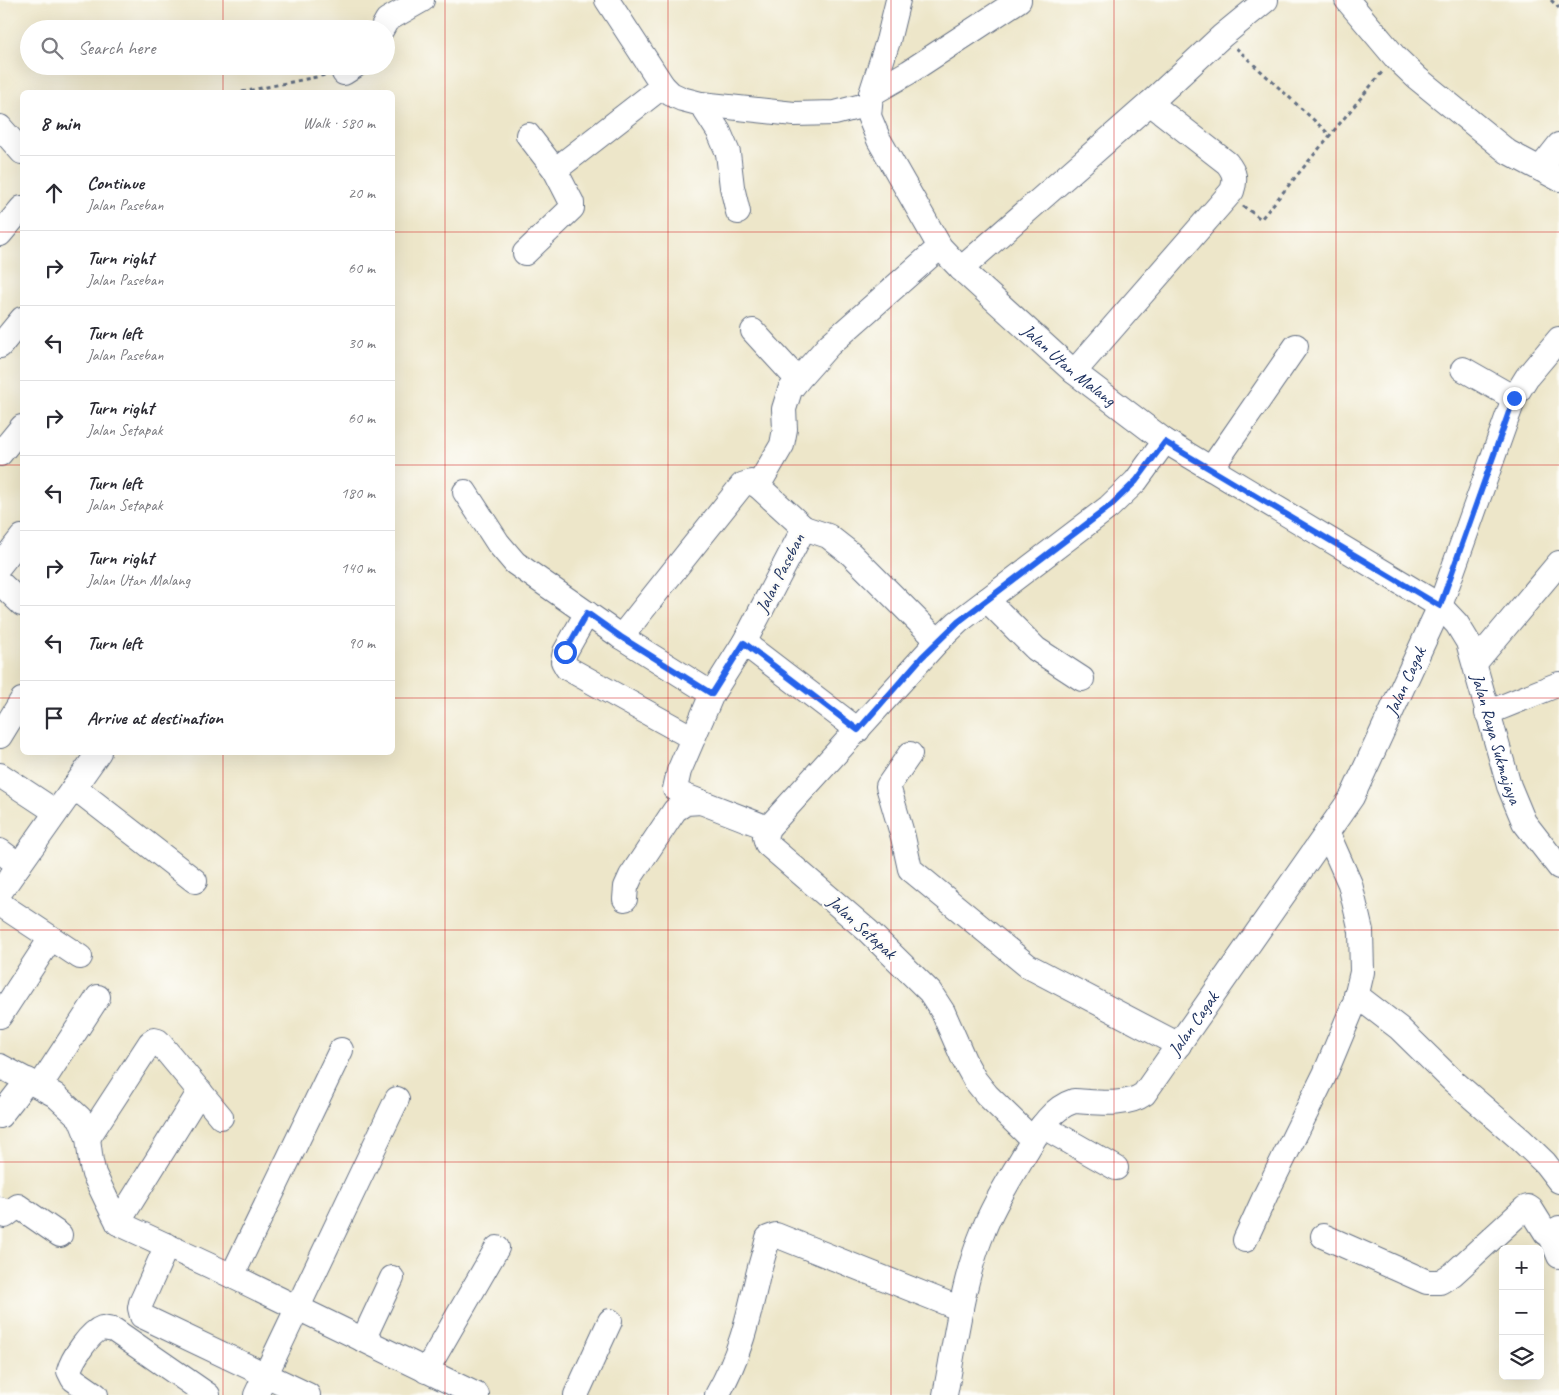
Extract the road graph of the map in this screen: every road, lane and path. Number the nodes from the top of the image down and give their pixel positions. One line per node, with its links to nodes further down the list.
1 (422, 0): 9 (street)
2 (607, 0): 13 (street)
3 (898, 0): 15 (street, Jalan Utan Malang)
4 (1019, 0): 15 (street)
5 (1266, 0): 10 (street)
6 (1347, 0): 11 (street)
7 (1551, 0): 8 (path)
8 (1559, 8)
9 (387, 20)
10 (1222, 36): 17 (street); 20 (path)
11 (1395, 57): 20 (path); 24 (street)
12 (321, 75): 14 (path)
13 (663, 86): 16 (street); 23 (street)
14 (251, 90)
15 (870, 99): 16 (street); 29 (street, Jalan Utan Malang)
16 (701, 104): 27 (street)
17 (1150, 104): 25 (street); 31 (street)
18 (0, 127): 22 (street)
19 (528, 135): 23 (street)
20 (1331, 136): 25 (path)
21 (1559, 145): 24 (street)
22 (20, 150)
23 (555, 170): 30 (street)
24 (1549, 174)
25 (1228, 195): 38 (street)
26 (20, 210): 28 (street)
27 (738, 212)
28 (0, 234)
29 (940, 247): 31 (street, Jalan Utan Malang); 39 (street)
30 (525, 253)
31 (961, 269): 38 (street, Jalan Utan Malang)
32 (20, 321): 35 (street)
33 (753, 331): 39 (street)
34 (1559, 339): 40 (street, Jalan Cagak)
35 (0, 346)
36 (1296, 346): 44 (street)
37 (1463, 369): 40 (street)
38 (1074, 372): 42 (street, Jalan Utan Malang)
39 (798, 380): 45 (street)
40 (1514, 398): 54 (street, Jalan Cagak)
41 (20, 429): 43 (street)
42 (1165, 442): 44 (street, Jalan Utan Malang); 52 (street)
43 (0, 454)
44 (1211, 469): 54 (street, Jalan Utan Malang)
45 (758, 486): 47 (street, Jalan Paseban); 56 (street)
46 (465, 492): 55 (street)
47 (804, 528): 57 (street); 58 (street, Jalan Paseban)
48 (20, 540): 50 (street)
49 (1559, 563): 59 (street)
50 (0, 566)
51 (0, 583): 53 (street)
52 (987, 600): 57 (street); 60 (street)
53 (20, 602)
54 (1440, 606): 59 (street, Jalan Raya Sukmajaya); 75 (street, Jalan Cagak)
55 (587, 613): 56 (street); 67 (street)
56 (621, 637): 62 (street)
57 (938, 641): 65 (street)
58 (744, 643): 62 (street, Jalan Paseban); 65 (street)
59 (1475, 663): 64 (street, Jalan Raya Sukmajaya)
60 (1082, 679)
61 (1559, 684): 64 (street)
62 (712, 694): 67 (street, Jalan Paseban)
63 (20, 703): 66 (street)
64 (1487, 713): 78 (street, Jalan Raya Sukmajaya)
65 (858, 730): 74 (street)
66 (0, 736)
67 (693, 738): 72 (street, Jalan Paseban)
68 (910, 754): 88 (street)
69 (97, 755): 71 (street)
70 (0, 775): 73 (street)
71 (74, 787): 73 (street); 79 (street)
72 (701, 802): 74 (street, Jalan Paseban); 81 (street)
73 (56, 812): 77 (street)
74 (768, 828): 96 (street, Jalan Setapak)
75 (1327, 832): 85 (street); 88 (street, Jalan Cagak)
76 (0, 851): 77 (street)
77 (19, 865): 80 (street)
78 (1559, 867)
79 (195, 881)
80 (0, 892)
81 (625, 899)
82 (0, 904): 83 (street)
83 (51, 938): 84 (street); 87 (street)
84 (80, 957)
85 (1356, 995): 99 (street); 105 (street)
86 (98, 997): 91 (street)
87 (0, 1016)
88 (1179, 1045): 96 (street, Jalan Cagak)
89 (341, 1050): 109 (street)
90 (0, 1066): 91 (street)
91 (34, 1083): 94 (street); 97 (street)
92 (200, 1091): 95 (street); 97 (street); 101 (street)
93 (397, 1099): 111 (street)
94 (0, 1116)
95 (221, 1117)
96 (1037, 1132): 98 (street); 112 (street, Jalan Cagak)
97 (88, 1138): 101 (street)
98 (1116, 1168)
99 (1559, 1181)
100 (2, 1219): 103 (street)
101 (118, 1223): 106 (street)
102 (1554, 1231): 104 (street); 108 (street)
103 (60, 1235)
104 (1323, 1236)
105 (1246, 1240)
106 (167, 1246): 109 (street); 116 (street)
107 (497, 1248): 115 (street)
108 (1559, 1256)
109 (232, 1276): 111 (street)
110 (392, 1278): 114 (street)
111 (297, 1308): 114 (street); 116 (street)
112 (961, 1308): 122 (street); 123 (street, Jalan Cagak)
113 (610, 1321): 121 (street)
114 (362, 1340): 115 (street)
115 (426, 1370): 120 (street)
116 (260, 1385): 119 (street)
117 (96, 1395): 118 (street)
118 (208, 1395)
119 (308, 1395)
120 (477, 1395)
121 (576, 1395)
122 (717, 1395)
123 (945, 1395)

